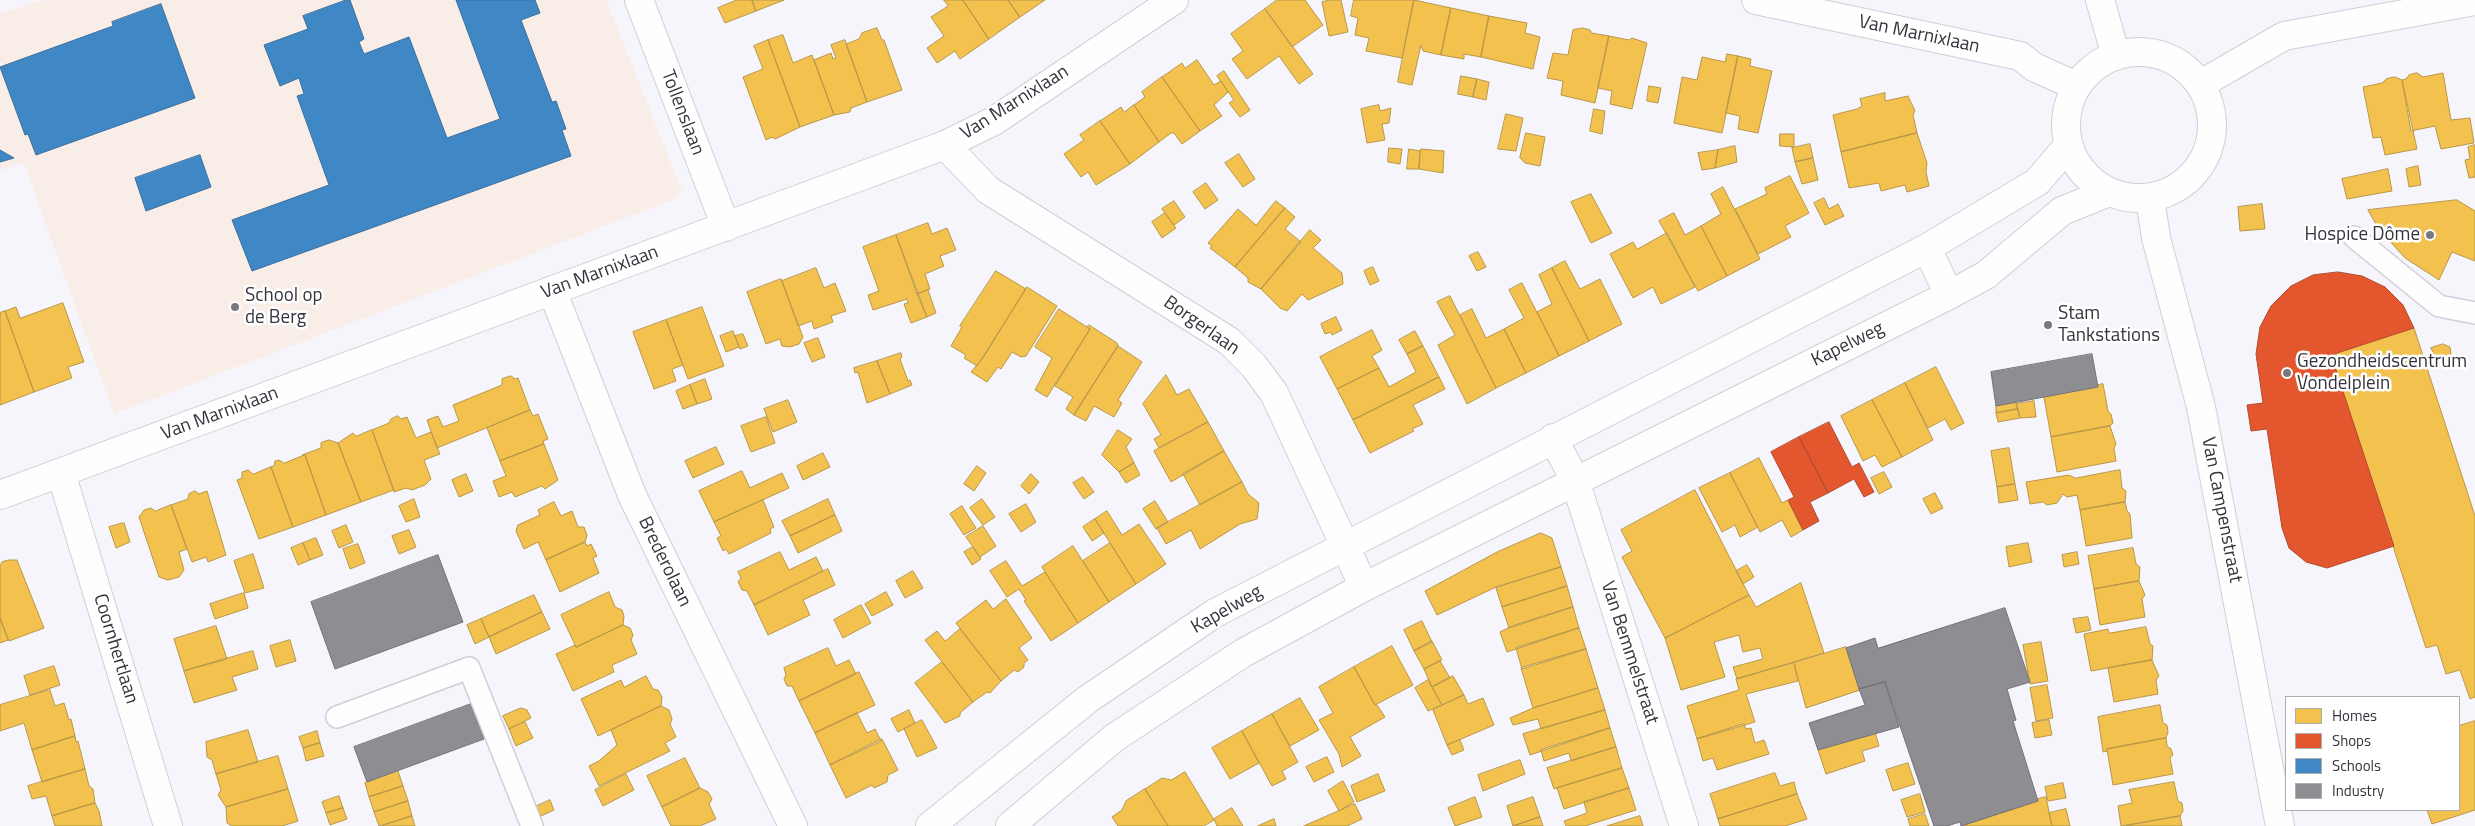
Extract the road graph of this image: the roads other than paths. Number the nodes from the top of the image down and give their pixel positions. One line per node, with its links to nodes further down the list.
1 (639, 0): 13 (street, Tollenslaan)
2 (1174, 0): 9 (street, Van Marnixlaan)
3 (1756, 0): 8 (street, Van Marnixlaan)
4 (2100, 0): 6 (street)
5 (2475, 1): 7 (street)
6 (2116, 56): 7 (street); 8 (street)
7 (2201, 84): 12 (street)
8 (2076, 86): 10 (street)
9 (945, 145): 13 (street, Van Marnixlaan); 23 (street, Borgerlaan)
10 (2068, 146): 11 (street); 15 (street, Kapelweg)
11 (2108, 192): 12 (street); 17 (street, Kapelweg)
12 (2150, 198): 32 (street, Van Campenstraat)
13 (726, 227): 16 (street, Van Marnixlaan)
14 (2354, 237): 18 (lane)
15 (1927, 248): 17 (street); 19 (street, Kapelweg)
16 (552, 290): 20 (street, Van Marnixlaan); 28 (street, Brederolaan)
17 (1948, 295): 21 (street, Kapelweg)
18 (2475, 313)
19 (1553, 438): 21 (street); 23 (street, Kapelweg)
20 (61, 473): 22 (street, Van Marnixlaan); 26 (street, Coornhertlaan)
21 (1575, 480): 24 (street, Kapelweg); 31 (street, Van Bemmelstraat)
22 (0, 495)
23 (1345, 547): 24 (street, Borgerlaan); 29 (street, Kapelweg)
24 (1364, 587): 30 (street, Kapelweg)
25 (337, 716): 27 (lane)
26 (168, 826)
27 (532, 826)
28 (793, 826)
29 (930, 826)
30 (1010, 826)
31 (1684, 826)
32 (2280, 826)

